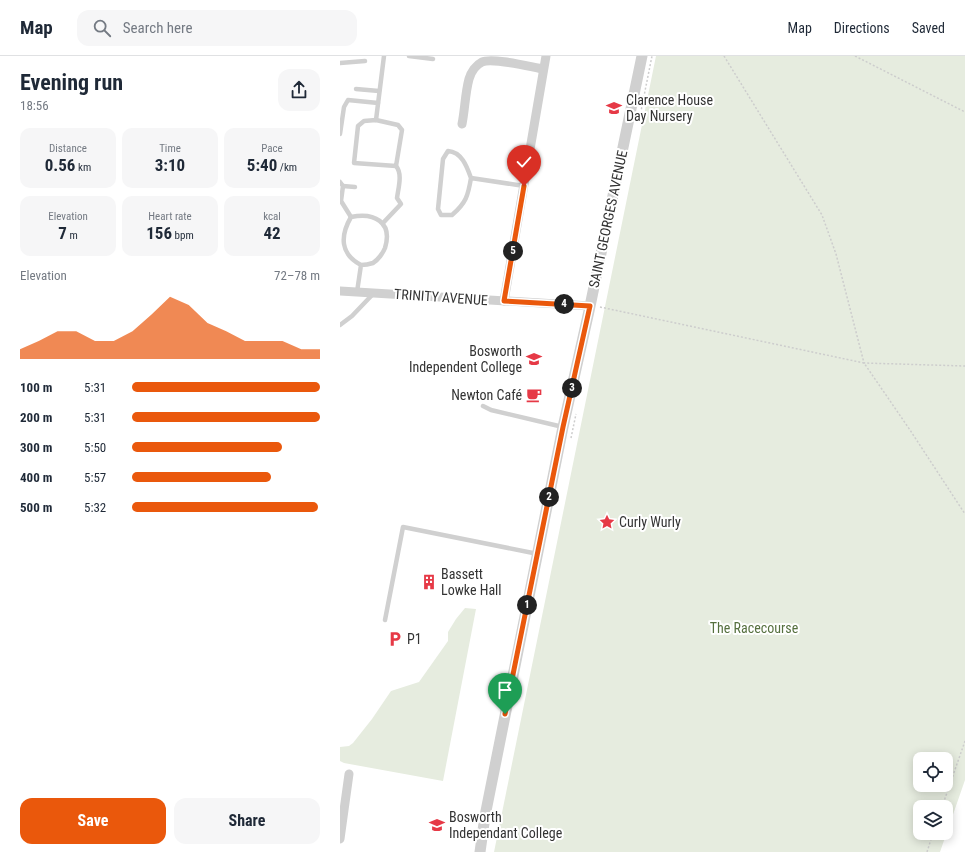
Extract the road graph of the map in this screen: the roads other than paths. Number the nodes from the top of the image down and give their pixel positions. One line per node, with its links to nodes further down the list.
1 (384, 56): 10 (lane)
2 (409, 56): 5 (lane)
3 (546, 56): 8 (street)
4 (642, 56): 27 (street, SAINT GEORGES AVENUE)
5 (433, 59)
6 (365, 61): 7 (lane)
7 (340, 63)
8 (543, 69): 13 (street); 18 (street)
9 (356, 89): 10 (lane)
10 (379, 91): 11 (lane)
11 (378, 103): 12 (lane); 14 (lane)
12 (376, 120): 15 (lane); 15 (lane)
13 (464, 121)
14 (340, 134)
15 (396, 166): 21 (lane)
16 (471, 178): 16 (lane); 18 (lane)
17 (341, 184): 19 (lane); 20 (lane)
18 (524, 186): 26 (street)
19 (356, 187)
20 (351, 217): 21 (lane); 22 (lane)
21 (383, 223): 22 (lane)
22 (361, 265): 24 (lane)
23 (340, 291): 24 (street, TRINITY AVENUE)
24 (357, 292): 25 (street, TRINITY AVENUE)
25 (374, 293): 26 (street, TRINITY AVENUE); 28 (lane)
26 (504, 301): 27 (street, TRINITY AVENUE)
27 (595, 306): 30 (street, SAINT GEORGES AVENUE)
28 (340, 325)
29 (483, 406): 30 (lane)
30 (563, 427): 31 (street, SAINT GEORGES AVENUE)
31 (538, 554): 32 (lane); 35 (street, SAINT GEORGES AVENUE)
32 (385, 620)
33 (349, 774): 34 (street)
34 (340, 839)
35 (480, 852)

